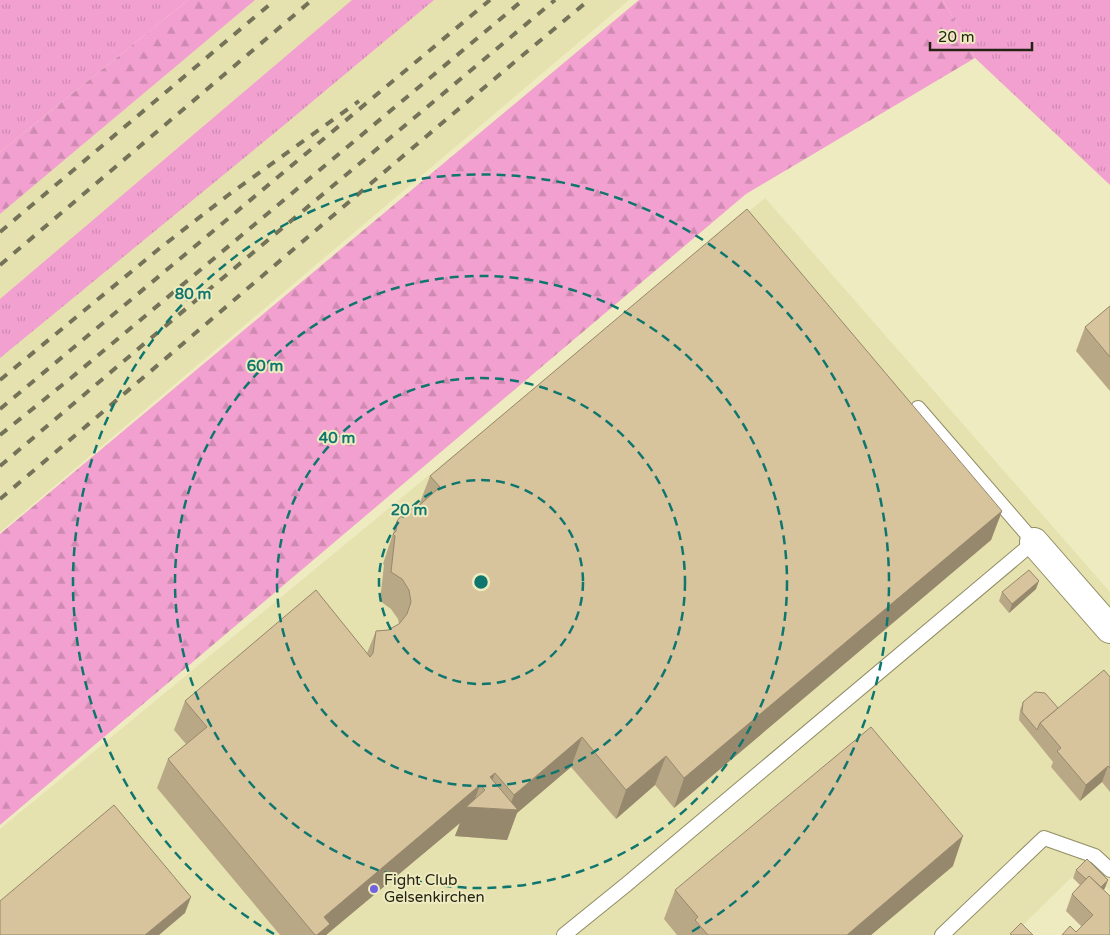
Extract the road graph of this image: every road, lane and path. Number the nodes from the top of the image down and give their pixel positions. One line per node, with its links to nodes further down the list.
1 (918, 408): 2 (lane)
2 (1034, 542): 3 (street); 5 (lane)
3 (1110, 629)
4 (1110, 870): 6 (lane)
5 (564, 935)
6 (942, 935)

